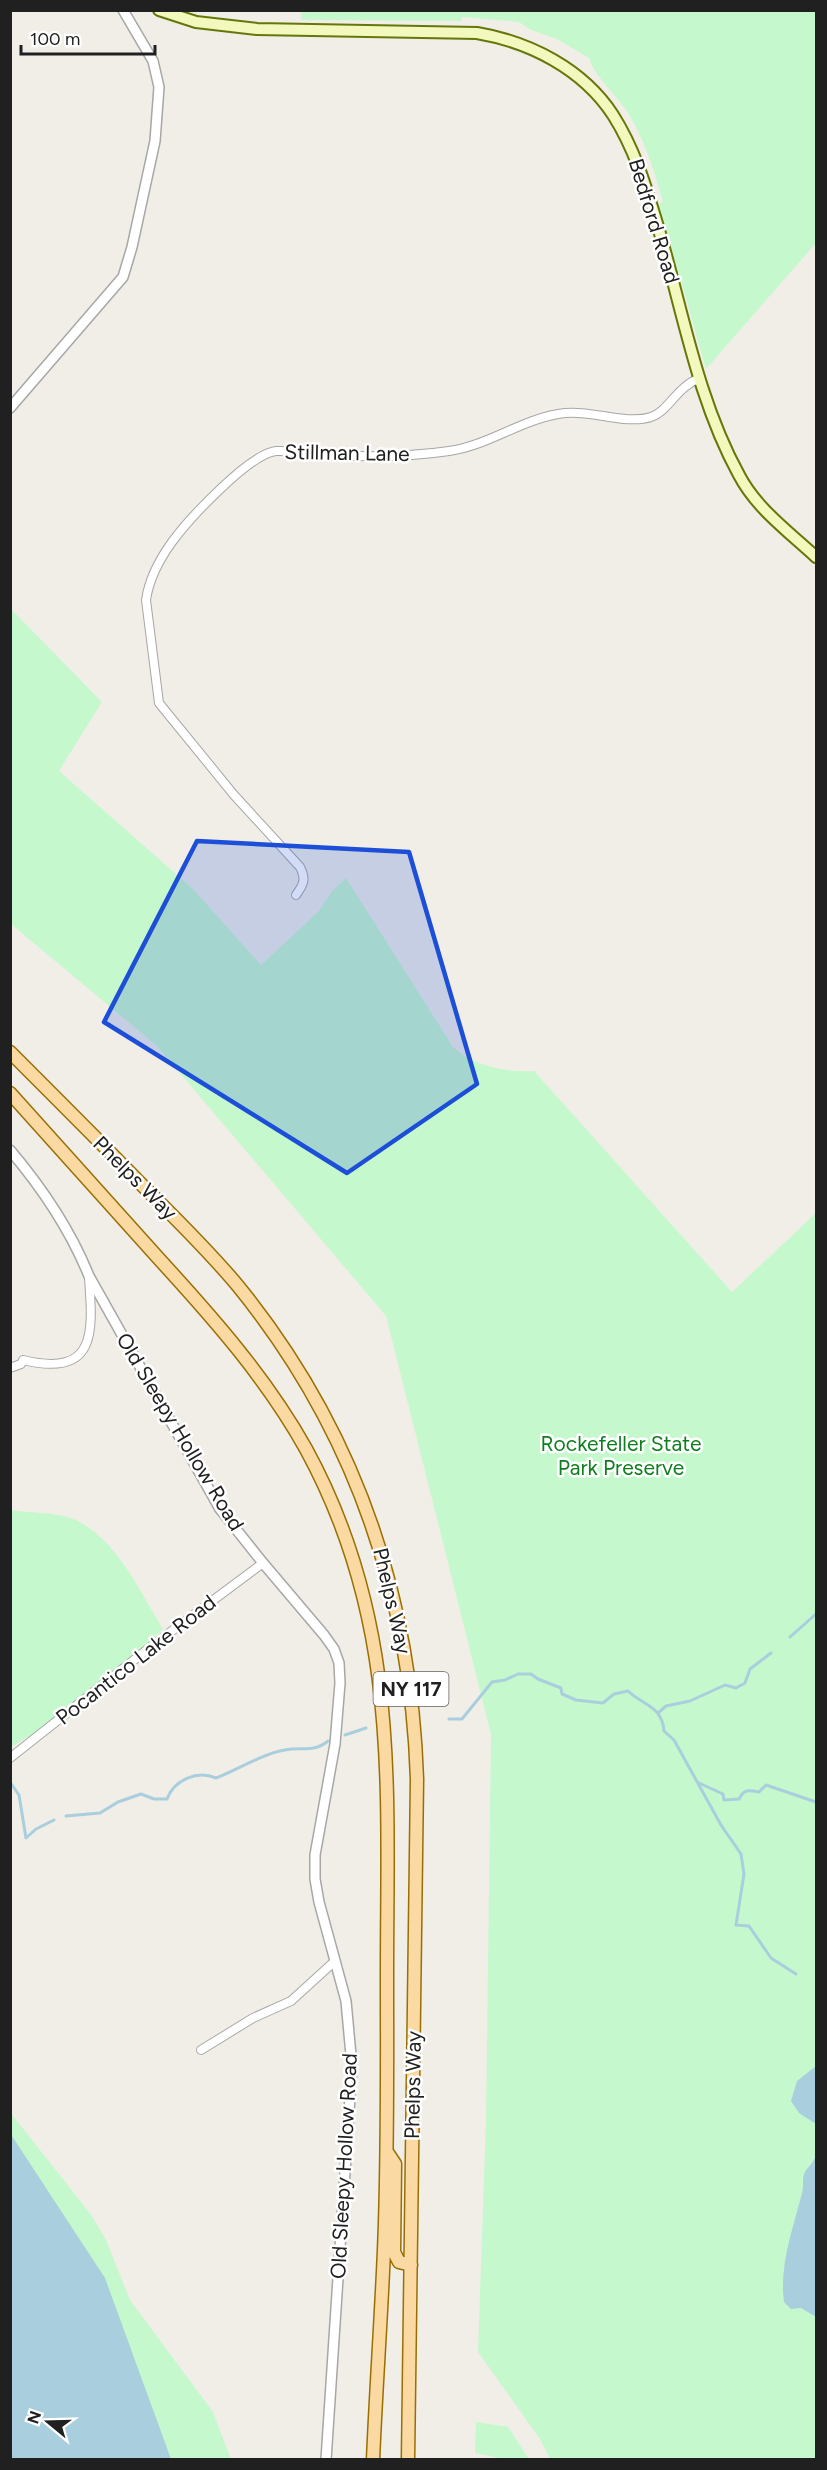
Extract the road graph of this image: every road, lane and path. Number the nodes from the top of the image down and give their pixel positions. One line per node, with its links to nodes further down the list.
1 (123, 10): 4 (street)
2 (159, 10): 3 (main road, Bedford Road)
3 (700, 378): 5 (main road, Bedford Road); 6 (street, Stillman Lane)
4 (10, 408)
5 (816, 557)
6 (296, 895)
7 (10, 1052): 17 (main road, Phelps Way / NY 117)
8 (10, 1093): 16 (main road, Phelps Way / NY 117)
9 (10, 1150): 10 (street, Old Sleepy Hollow Road)
10 (89, 1276): 11 (street); 12 (street, Old Sleepy Hollow Road)
11 (10, 1368)
12 (263, 1563): 13 (street, Pocantico Lake Road); 14 (street, Old Sleepy Hollow Road)
13 (10, 1758)
14 (335, 1961): 15 (street); 18 (street, Old Sleepy Hollow Road)
15 (201, 2050)
16 (387, 2152): 17 (main road); 19 (main road, Phelps Way / NY 117)
17 (411, 2265): 20 (main road, Phelps Way / NY 117)
18 (326, 2460)
19 (373, 2460)
20 (408, 2460)

